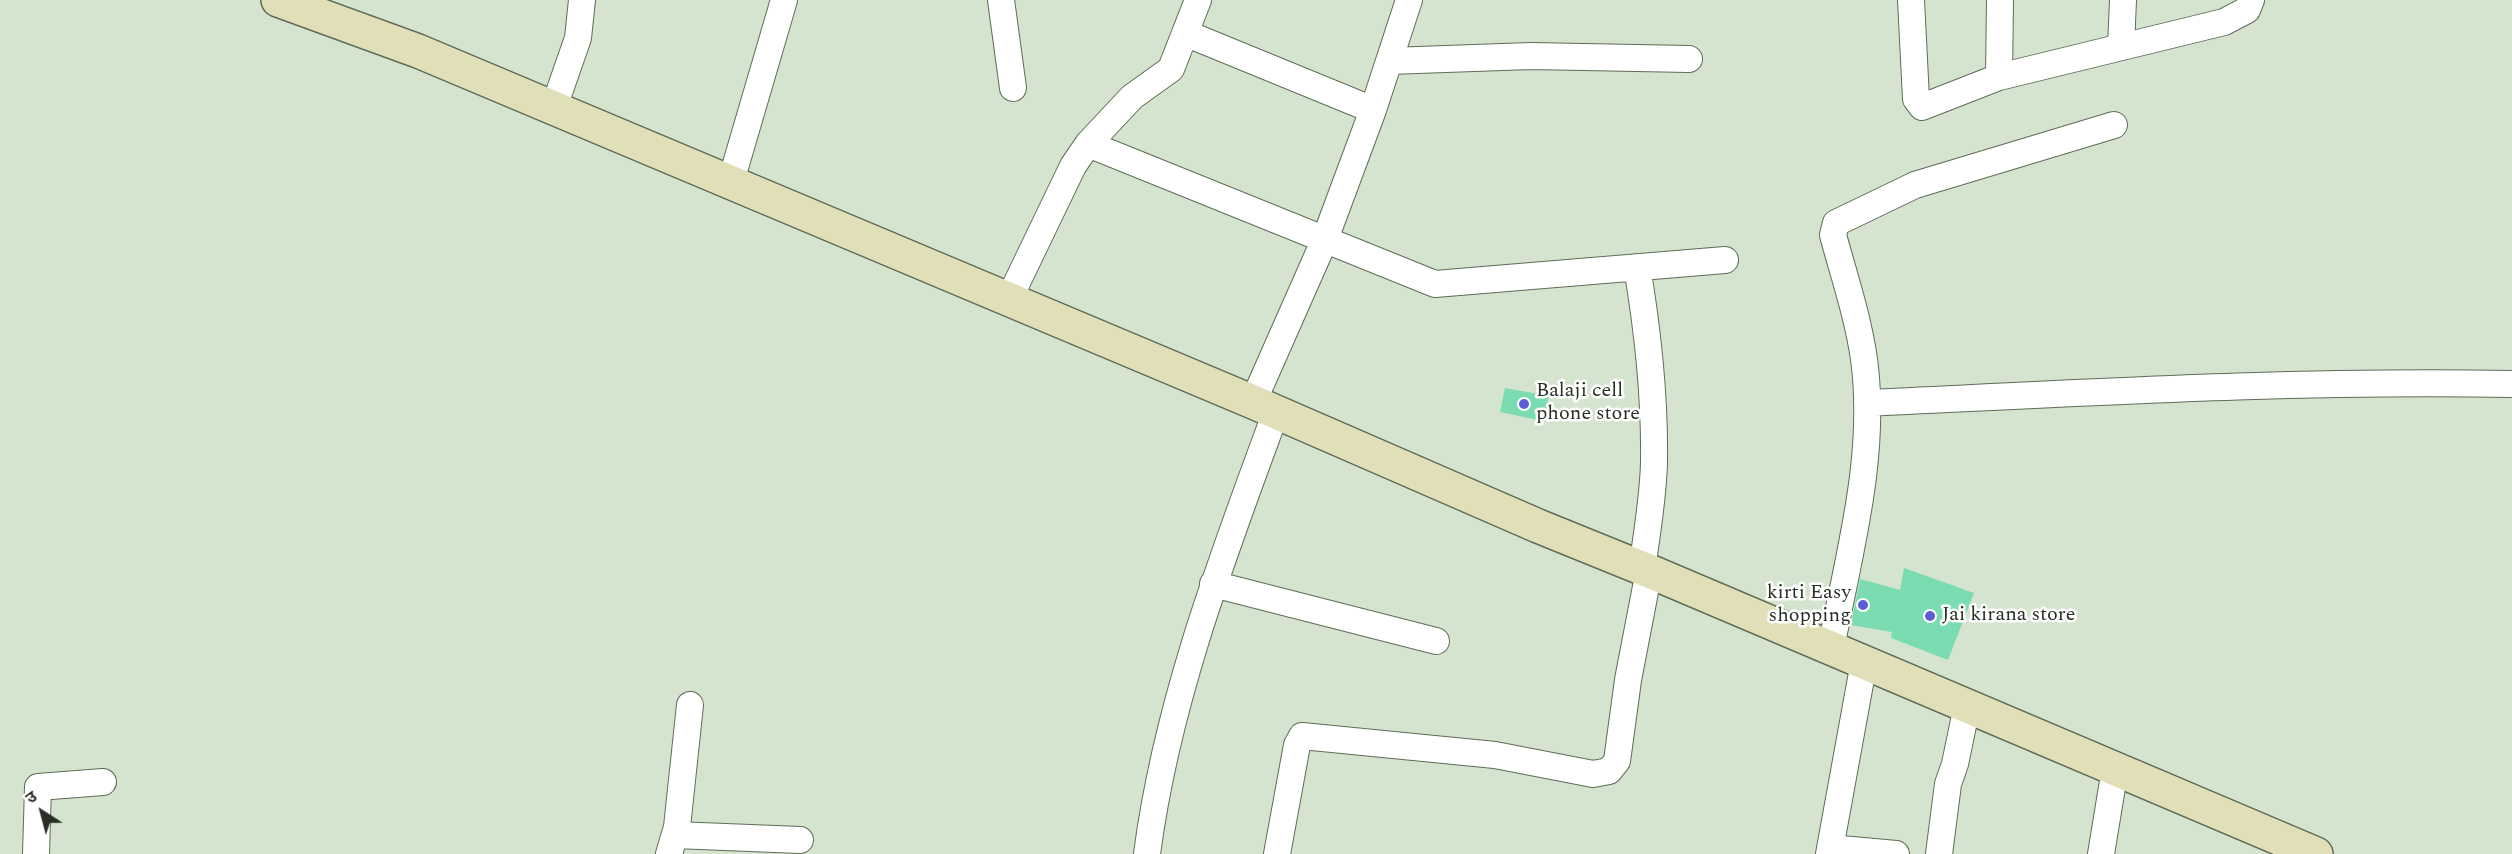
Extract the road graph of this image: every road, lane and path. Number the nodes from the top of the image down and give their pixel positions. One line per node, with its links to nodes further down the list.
1 (278, 0): 17 (street)
2 (582, 0): 17 (street)
3 (784, 0): 21 (street)
4 (1001, 0): 16 (street)
5 (1198, 0): 11 (street)
6 (1408, 0): 14 (street)
7 (1911, 0): 15 (street)
8 (2000, 0): 15 (street)
9 (2123, 0): 12 (street)
10 (2251, 0): 12 (street)
11 (1185, 33): 18 (street); 20 (street)
12 (2121, 47): 15 (street)
13 (1689, 59): 14 (street)
14 (1389, 61): 18 (street)
15 (1999, 77)
16 (1013, 88)
17 (554, 107): 21 (street)
18 (1373, 110): 22 (street)
19 (2114, 125): 27 (street)
20 (1088, 144): 22 (street); 25 (street)
21 (731, 181): 25 (street)
22 (1325, 239): 24 (street); 28 (street)
23 (1725, 260): 24 (street)
24 (1637, 267): 29 (street)
25 (1009, 299): 28 (street)
26 (2512, 384): 27 (street)
27 (1867, 403): 32 (street)
28 (1264, 407): 29 (street); 30 (street)
29 (1646, 570): 32 (street); 43 (street)
30 (1213, 584): 31 (street); 42 (street)
31 (1436, 641)
32 (1831, 648): 33 (street)
33 (1864, 662): 35 (street); 40 (street)
34 (690, 705): 39 (street)
35 (1967, 706): 36 (street); 45 (street)
36 (2115, 769): 46 (street); 47 (street)
37 (103, 782): 41 (street)
38 (800, 840): 39 (street)
39 (672, 844)
40 (1829, 851): 44 (street)
41 (36, 854)
42 (1147, 854)
43 (1277, 854)
44 (1896, 854)
45 (1939, 854)
46 (2101, 854)
47 (2316, 854)

